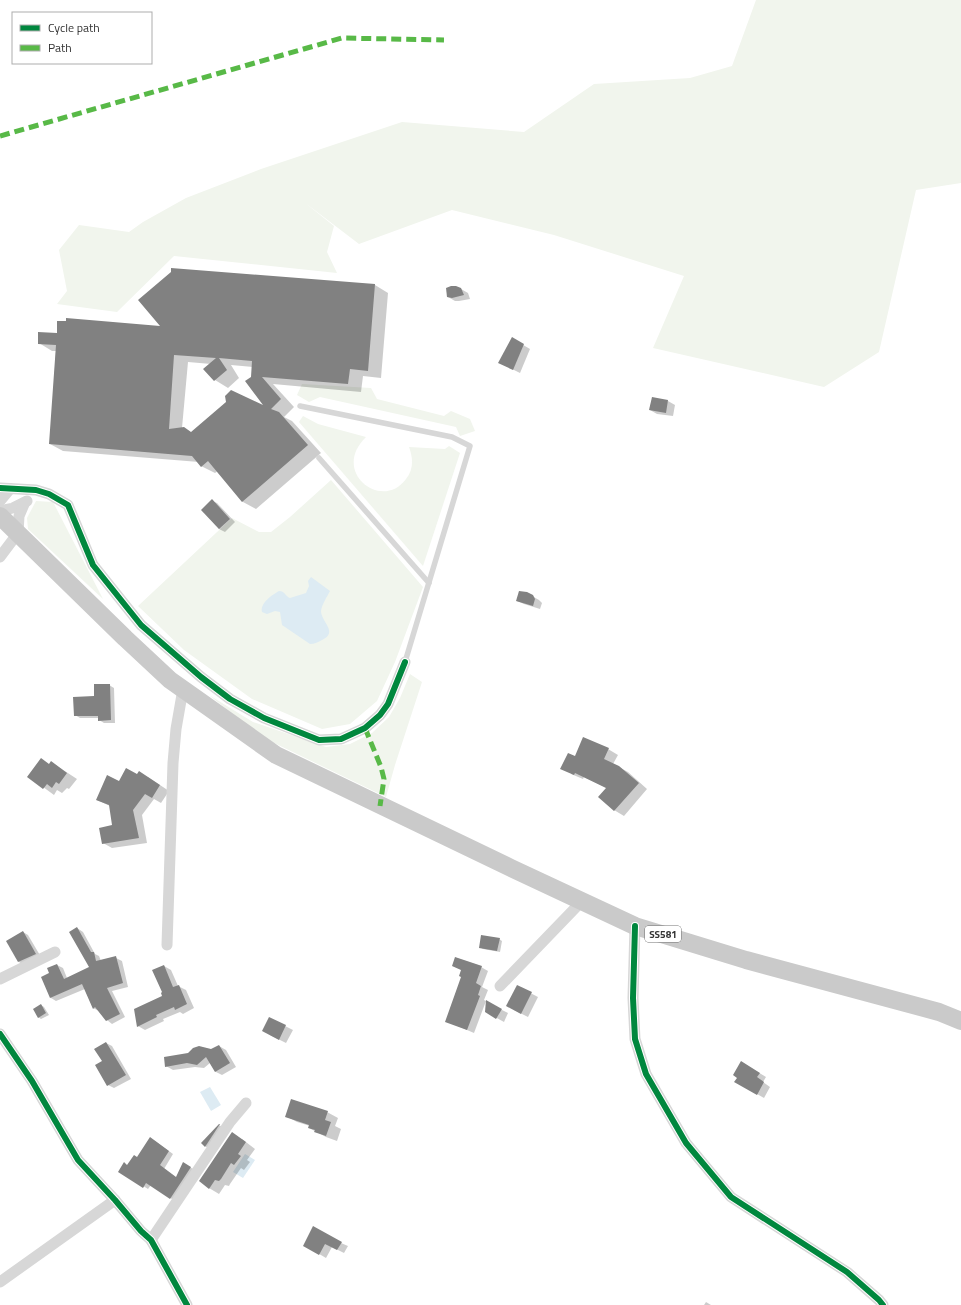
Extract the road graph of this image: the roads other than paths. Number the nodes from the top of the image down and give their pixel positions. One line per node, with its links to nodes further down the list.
1 (300, 406): 11 (lane)
2 (319, 458): 11 (lane)
3 (5, 489): 4 (street); 5 (street)
4 (38, 491): 6 (street); 12 (street)
5 (0, 501)
6 (26, 502): 7 (street); 9 (street)
7 (0, 511)
8 (0, 516): 9 (main road)
9 (18, 533): 10 (street); 13 (main road)
10 (0, 557)
11 (429, 583): 12 (lane)
12 (405, 662)
13 (183, 689): 14 (main road, SS581); 16 (street)
14 (582, 901): 15 (main road, SS581); 19 (street)
15 (635, 926): 20 (main road, SS581); 27 (street)
16 (167, 945)
17 (55, 952): 18 (street)
18 (0, 979)
19 (500, 986)
20 (961, 1021)
21 (0, 1034): 23 (street)
22 (246, 1103): 24 (street)
23 (115, 1200): 24 (street); 25 (street)
24 (151, 1240): 26 (street)
25 (0, 1282)
26 (187, 1305)
27 (883, 1305)

